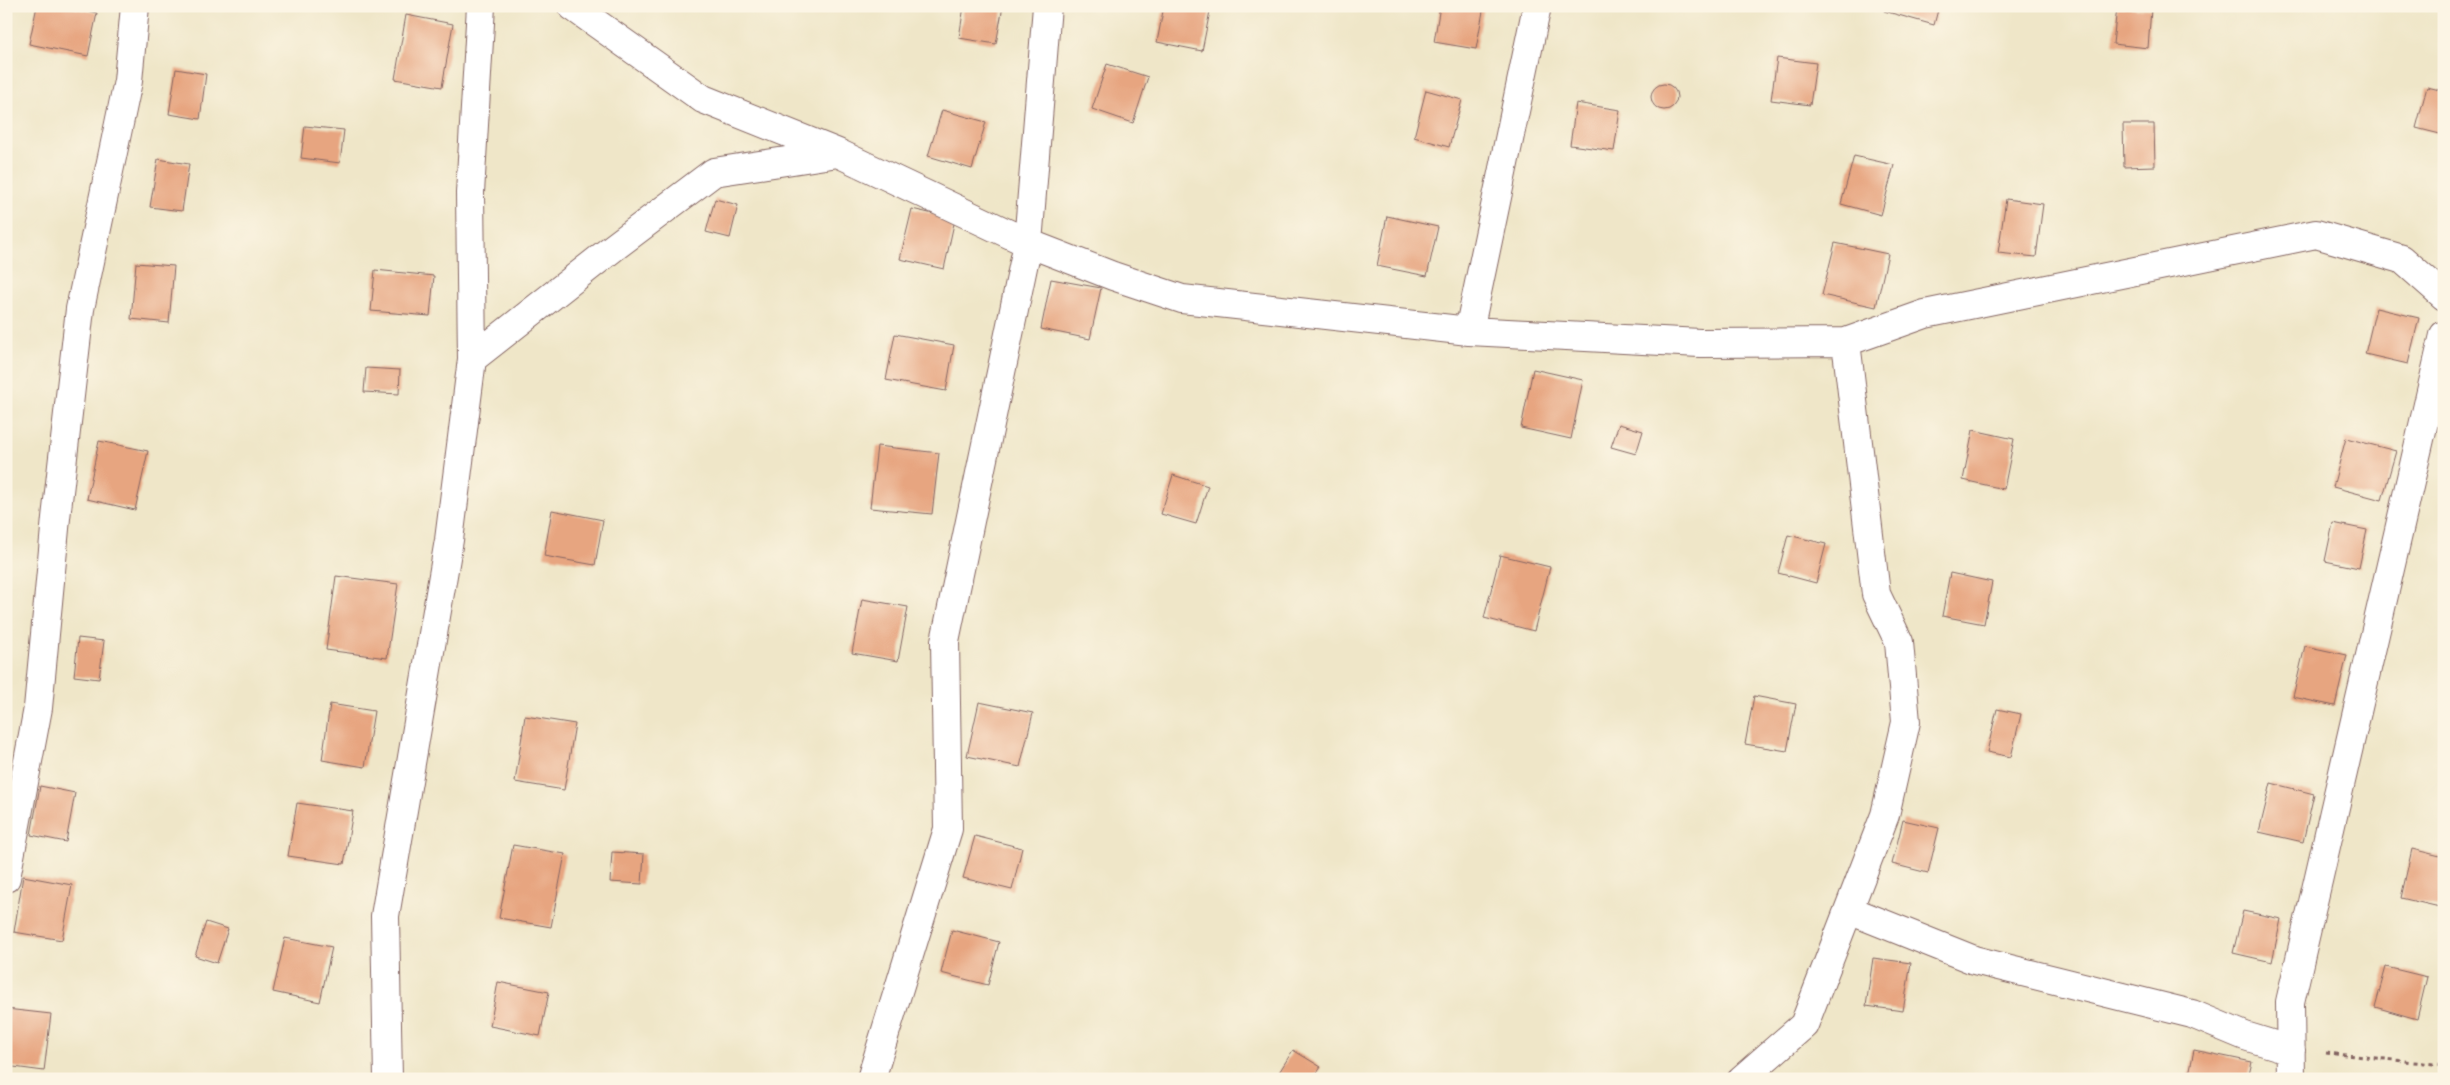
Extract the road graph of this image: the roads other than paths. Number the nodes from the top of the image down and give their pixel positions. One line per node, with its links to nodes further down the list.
1 (135, 6): 13 (street)
2 (481, 6): 12 (street)
3 (572, 6): 6 (street)
4 (1047, 6): 7 (street)
5 (1537, 6): 9 (street)
6 (838, 153): 7 (street); 12 (street)
7 (1028, 243): 9 (street); 17 (street)
8 (2444, 296): 11 (street)
9 (1469, 331): 11 (street)
10 (2444, 335): 15 (street)
11 (1846, 342): 14 (street)
12 (472, 359): 16 (street)
13 (6, 878)
14 (1849, 910): 15 (street); 18 (street)
15 (2291, 1050): 19 (street)
16 (388, 1079)
17 (871, 1079)
18 (1742, 1079)
19 (2291, 1079)

